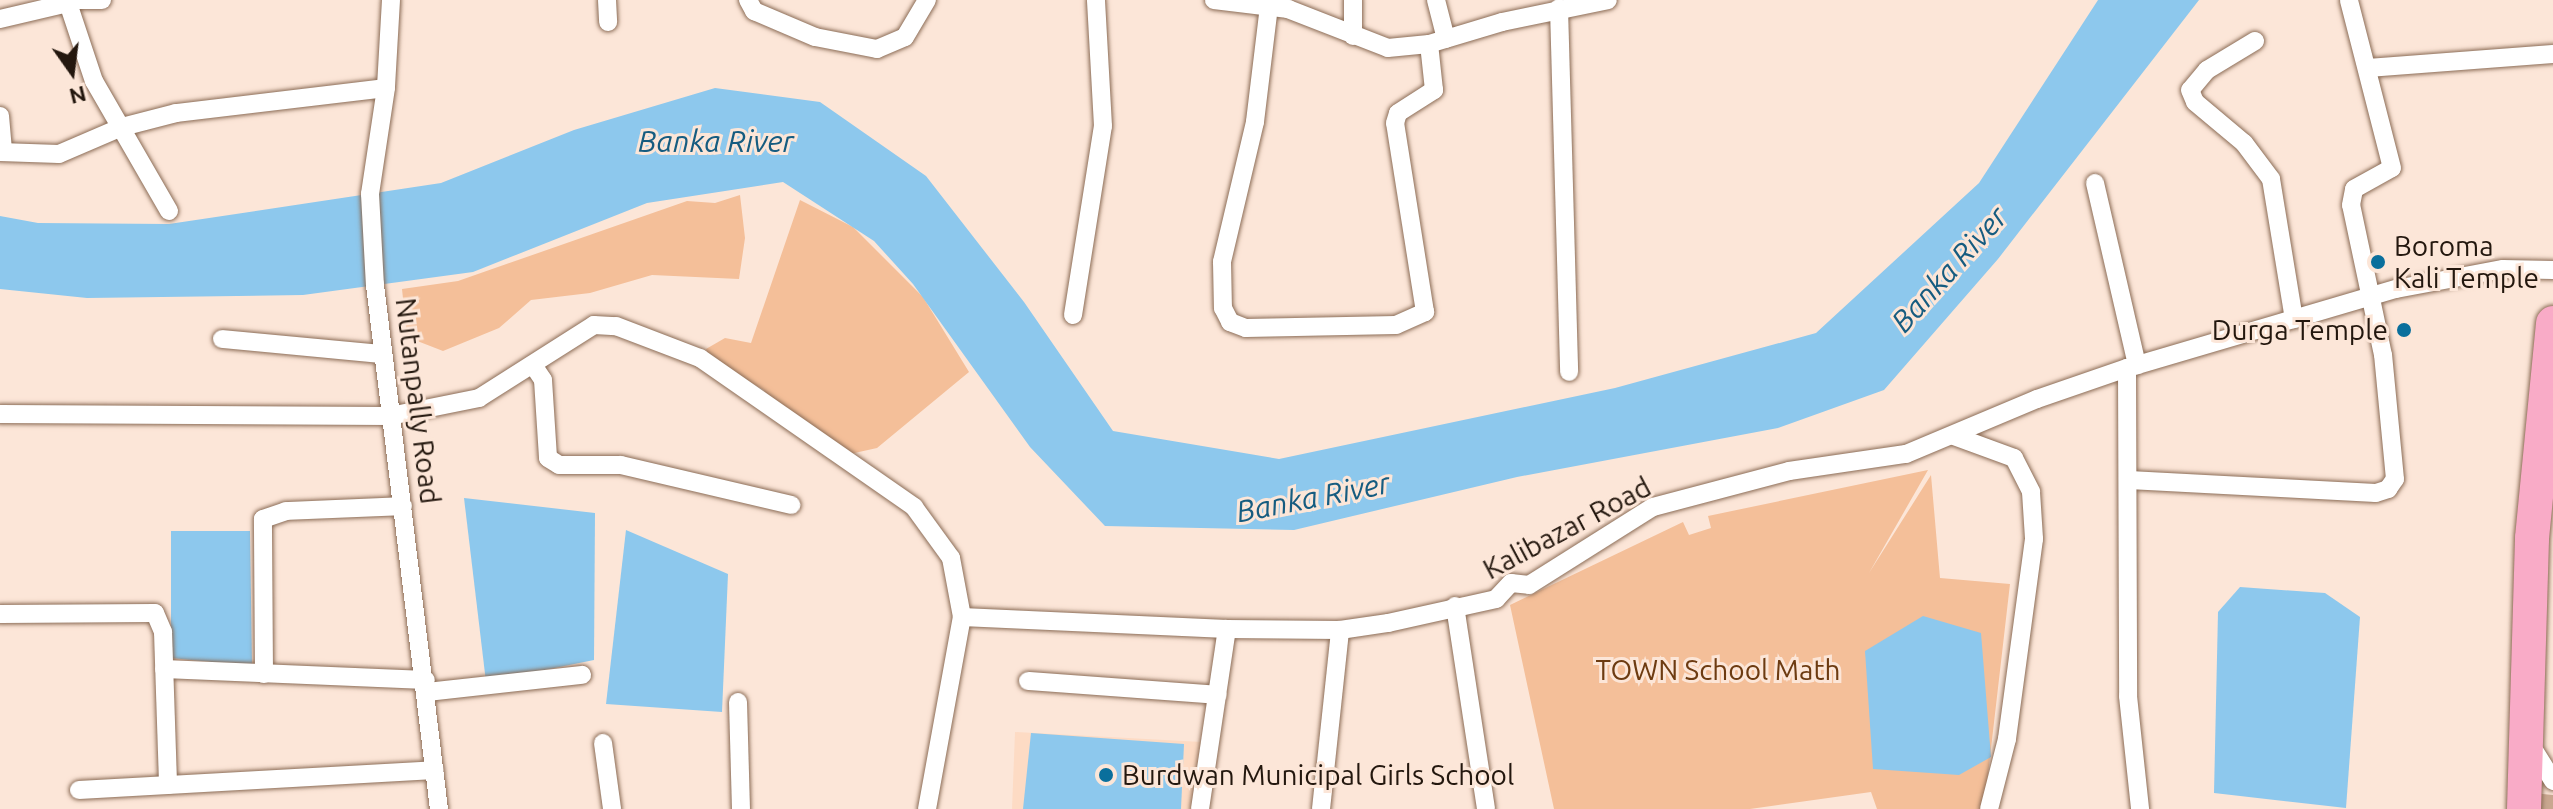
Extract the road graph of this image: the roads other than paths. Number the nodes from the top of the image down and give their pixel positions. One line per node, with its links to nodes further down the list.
1 (102, 0): 12 (street)
2 (391, 0): 22 (street, Nutanpally Road)
3 (607, 0): 16 (street)
4 (748, 0): 5 (street)
5 (927, 0)
6 (1096, 0): 30 (street)
7 (1214, 0): 13 (street)
8 (1353, 0): 17 (street)
9 (1436, 0): 19 (street)
10 (1608, 0): 14 (street)
11 (2349, 0): 21 (street)
12 (65, 2): 15 (street); 24 (street)
13 (1269, 6): 17 (street); 19 (street)
14 (1559, 8): 19 (street); 37 (street)
15 (0, 19)
16 (608, 22)
17 (1353, 36): 19 (street)
18 (2255, 41): 31 (street)
19 (1438, 42)
20 (2553, 54): 21 (street)
21 (2367, 68): 29 (street)
22 (386, 88): 24 (street); 34 (street, Nutanpally Road)
23 (0, 116): 25 (street)
24 (122, 127): 25 (street); 27 (street)
25 (2, 152)
26 (2095, 183): 36 (street)
27 (169, 211)
28 (2553, 270): 29 (street, Kalibazar Road)
29 (2370, 297): 31 (street, Kalibazar Road); 41 (street)
30 (1073, 315)
31 (2294, 319): 36 (street, Kalibazar Road)
32 (2553, 323): 56 (highway)
33 (222, 339): 34 (street)
34 (380, 354): 39 (street, Nutanpally Road)
35 (533, 365): 39 (street); 42 (street); 46 (street)
36 (2132, 366): 40 (street, Kalibazar Road); 41 (street)
37 (1569, 372)
38 (0, 414): 39 (street)
39 (390, 416): 43 (street, Nutanpally Road)
40 (1954, 436): 44 (street, Kalibazar Road); 69 (street)
41 (2129, 480): 70 (street)
42 (791, 505)
43 (403, 506): 50 (street); 53 (street, Nutanpally Road)
44 (1455, 606): 48 (street, Kalibazar Road); 68 (street)
45 (0, 614): 49 (street)
46 (962, 617): 47 (street, Kalibazar Road); 65 (street)
47 (1227, 629): 48 (street, Kalibazar Road); 54 (street)
48 (1340, 630): 67 (street)
49 (164, 669): 50 (street); 60 (street)
50 (264, 674): 53 (street)
51 (582, 675): 53 (street)
52 (1028, 681): 54 (street)
53 (427, 686): 58 (street, Nutanpally Road)
54 (1217, 695): 66 (street)
55 (738, 702): 64 (street)
56 (2529, 741): 59 (street); 71 (highway)
57 (603, 743): 63 (street)
58 (434, 770): 60 (street); 62 (street, Nutanpally Road)
59 (2553, 781)
60 (168, 785): 61 (street)
61 (79, 790)
62 (439, 809)
63 (612, 809)
64 (741, 809)
65 (927, 809)
66 (1200, 809)
67 (1321, 809)
68 (1486, 809)
69 (1989, 809)
70 (2140, 809)
71 (2524, 809)

